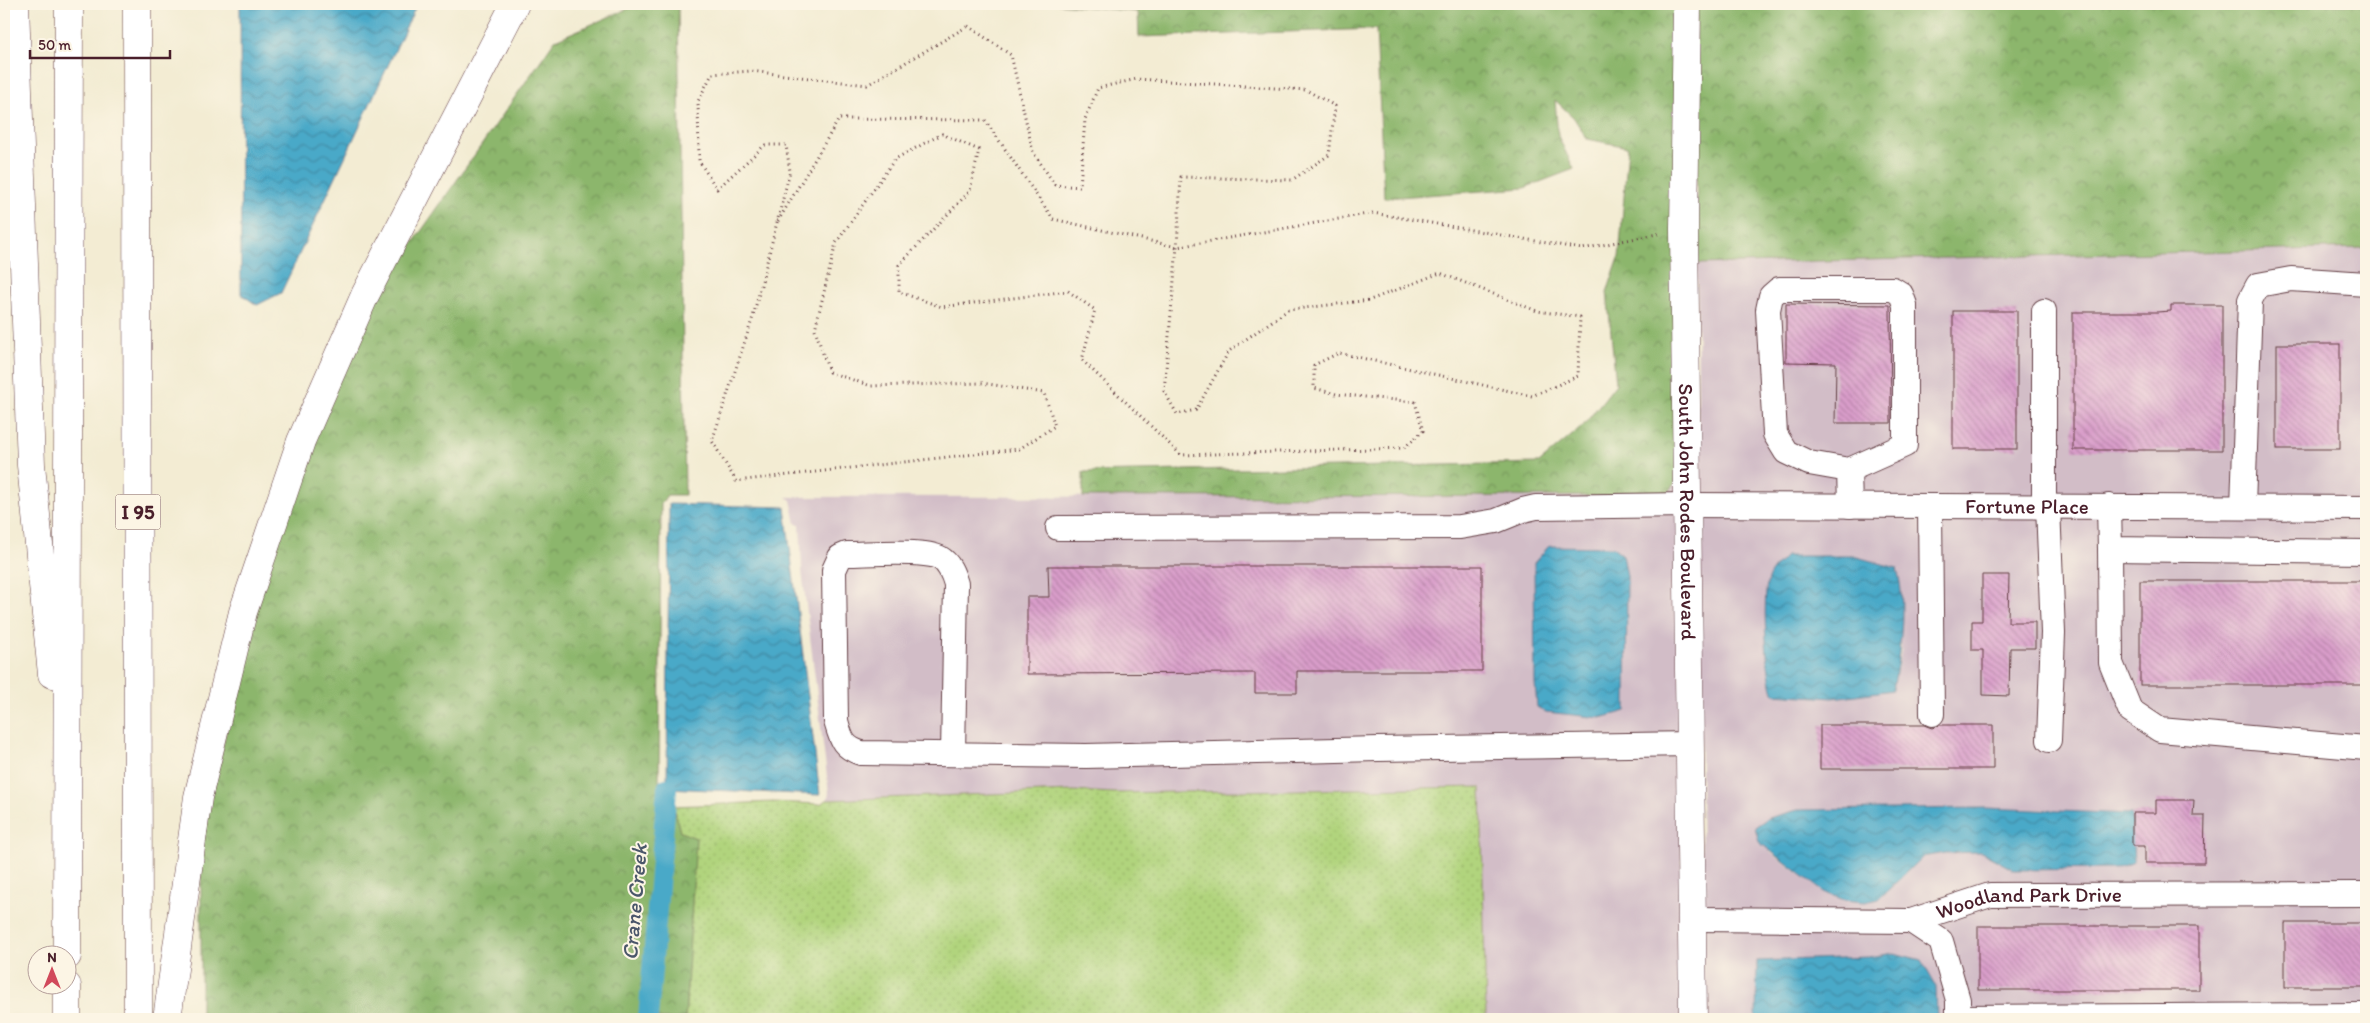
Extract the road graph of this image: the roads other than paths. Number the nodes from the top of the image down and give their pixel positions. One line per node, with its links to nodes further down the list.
1 (15, 4): 24 (main road)
2 (69, 4): 24 (main road)
3 (137, 4): 33 (main road, I 95)
4 (515, 4): 34 (main road)
5 (1687, 4): 9 (main road, South John Rodes Boulevard)
6 (2366, 284): 14 (street)
7 (2044, 311): 12 (street)
8 (1849, 470): 8 (street); 10 (street)
9 (1689, 505): 10 (street, Fortune Place); 16 (street, Fortune Place); 21 (main road, South John Rodes Boulevard)
10 (1850, 506): 11 (street, Fortune Place)
11 (1930, 506): 12 (street, Fortune Place); 19 (street)
12 (2046, 506): 13 (street, Fortune Place); 20 (street)
13 (2109, 506): 14 (street, Fortune Place); 17 (street)
14 (2243, 507): 15 (street, Fortune Place)
15 (2366, 508)
16 (1058, 528)
17 (2110, 550): 18 (street); 22 (street)
18 (2366, 552)
19 (1932, 714)
20 (2049, 740)
21 (1691, 744): 23 (street); 26 (main road, South John Rodes Boulevard)
22 (2366, 748)
23 (954, 754): 23 (street)
24 (67, 825): 28 (main road)
25 (2366, 894): 27 (street, Woodland Park Drive)
26 (1694, 919): 27 (street, Woodland Park Drive); 35 (main road, South John Rodes Boulevard)
27 (1911, 921): 31 (street)
28 (67, 946)
29 (67, 996): 32 (main road)
30 (2366, 1015): 31 (street)
31 (1958, 1018)
32 (67, 1019)
33 (138, 1019)
34 (167, 1019)
35 (1693, 1019)

